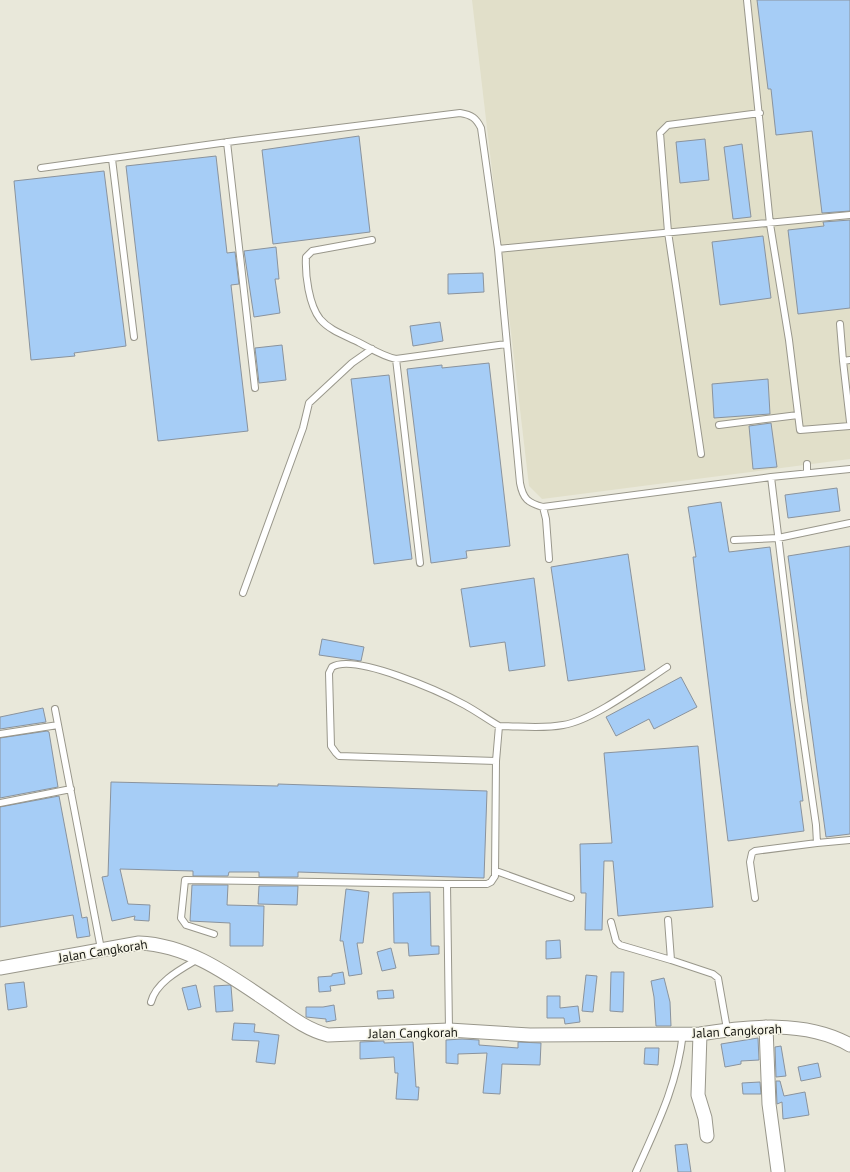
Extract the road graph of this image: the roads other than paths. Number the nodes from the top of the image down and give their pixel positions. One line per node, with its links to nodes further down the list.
1 (747, 0): 2 (lane)
2 (760, 113): 7 (lane); 8 (lane)
3 (227, 142): 4 (lane); 10 (lane); 18 (lane)
4 (112, 159): 5 (lane); 12 (lane)
5 (41, 168)
6 (850, 215): 7 (lane)
7 (770, 224): 8 (lane); 19 (lane)
8 (668, 232): 10 (lane); 23 (lane)
9 (372, 240): 14 (lane)
10 (498, 249): 13 (lane)
11 (840, 324): 17 (lane)
12 (134, 337)
13 (506, 344): 15 (lane); 28 (lane)
14 (372, 350): 15 (lane); 34 (lane)
15 (396, 358): 33 (lane)
16 (850, 360): 17 (lane)
17 (843, 361): 20 (lane)
18 (255, 388)
19 (798, 415): 21 (lane); 22 (lane)
20 (850, 422)
21 (719, 425)
22 (850, 426)
23 (701, 454)
24 (807, 464): 26 (lane)
25 (850, 469): 26 (lane)
26 (808, 473): 27 (lane)
27 (771, 477): 28 (lane); 30 (lane)
28 (543, 507): 32 (lane)
29 (850, 523): 30 (lane)
30 (778, 538): 31 (lane); 44 (lane)
31 (734, 540)
32 (549, 559)
33 (420, 563)
34 (243, 593)
35 (667, 667): 38 (lane)
36 (55, 709): 37 (lane)
37 (58, 724): 39 (lane); 41 (lane)
38 (499, 726): 40 (lane); 40 (lane)
39 (0, 734)
40 (496, 761): 45 (lane)
41 (71, 789): 42 (lane); 52 (lane)
42 (0, 803)
43 (850, 840): 44 (lane)
44 (817, 843): 48 (lane)
45 (496, 871): 46 (lane); 47 (lane)
46 (447, 884): 51 (lane); 59 (lane)
47 (571, 898)
48 (755, 898)
49 (668, 920): 54 (lane)
50 (612, 922): 54 (lane)
51 (214, 934)
52 (101, 949): 53 (street, Jalan Cangkorah); 55 (street, Jalan Cangkorah)
53 (199, 958): 56 (lane); 59 (street, Jalan Cangkorah)
54 (671, 960): 58 (lane)
55 (0, 968)
56 (151, 1002)
57 (766, 1027): 58 (street, Jalan Cangkorah); 62 (street, Jalan Cangkorah); 64 (street)
58 (727, 1029): 61 (street, Jalan Cangkorah)
59 (449, 1030): 60 (street, Jalan Cangkorah)
60 (683, 1033): 61 (street, Jalan Cangkorah); 65 (lane)
61 (700, 1034): 63 (street)
62 (850, 1045)
63 (707, 1136)
64 (778, 1171)
65 (636, 1172)

